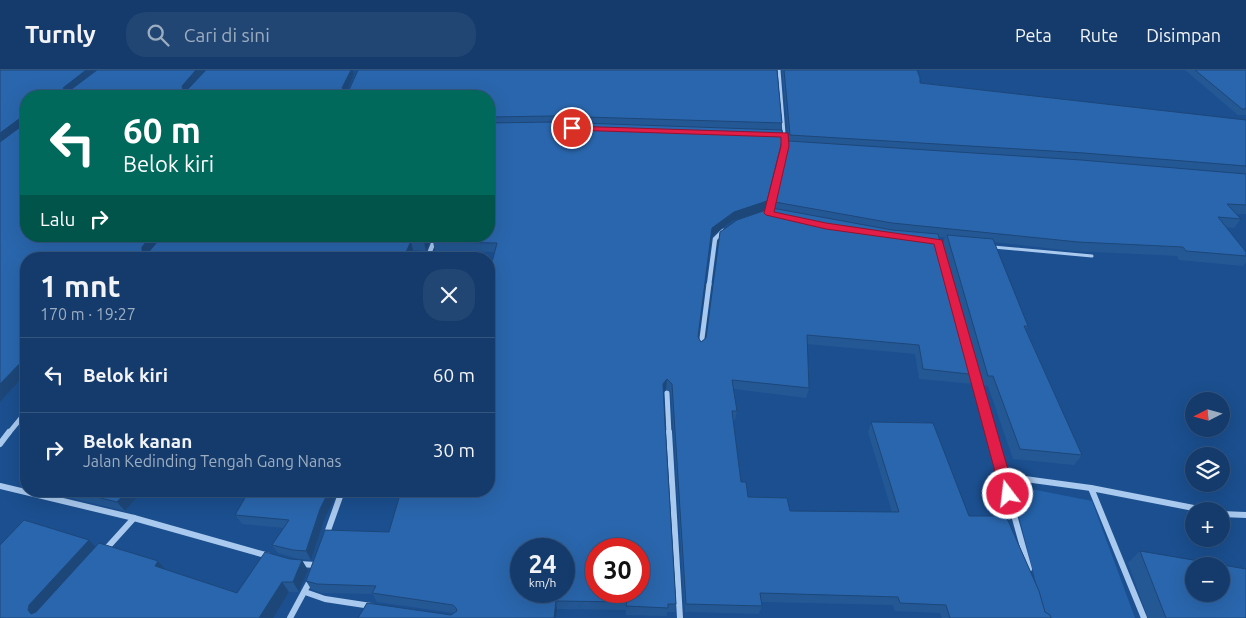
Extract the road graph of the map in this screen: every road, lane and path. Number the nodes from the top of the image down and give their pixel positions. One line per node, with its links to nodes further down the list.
1 (779, 70): 3 (street)
2 (775, 135): 3 (street)
3 (785, 135): 4 (street)
4 (785, 146): 5 (street); 6 (street)
5 (795, 146)
6 (764, 216)
7 (728, 227): 10 (street)
8 (986, 246): 9 (lane)
9 (1092, 256)
10 (701, 347)
11 (972, 364): 15 (street)
12 (667, 393): 35 (street)
13 (20, 419): 14 (street)
14 (0, 444)
15 (1003, 476): 17 (street); 31 (street)
16 (0, 486): 18 (street)
17 (1091, 488): 21 (street); 36 (street)
18 (20, 491)
19 (46, 497): 24 (street)
20 (340, 497): 25 (street)
21 (1185, 506)
22 (1230, 514): 23 (street)
23 (1246, 515)
24 (134, 518): 26 (street); 28 (street)
25 (322, 546)
26 (102, 554)
27 (319, 555): 30 (street)
28 (280, 559)
29 (289, 561): 30 (street)
30 (316, 565): 32 (street)
31 (1032, 580)
32 (306, 592): 33 (street); 34 (street)
33 (380, 607)
34 (290, 618)
35 (680, 618)
36 (1144, 618)

